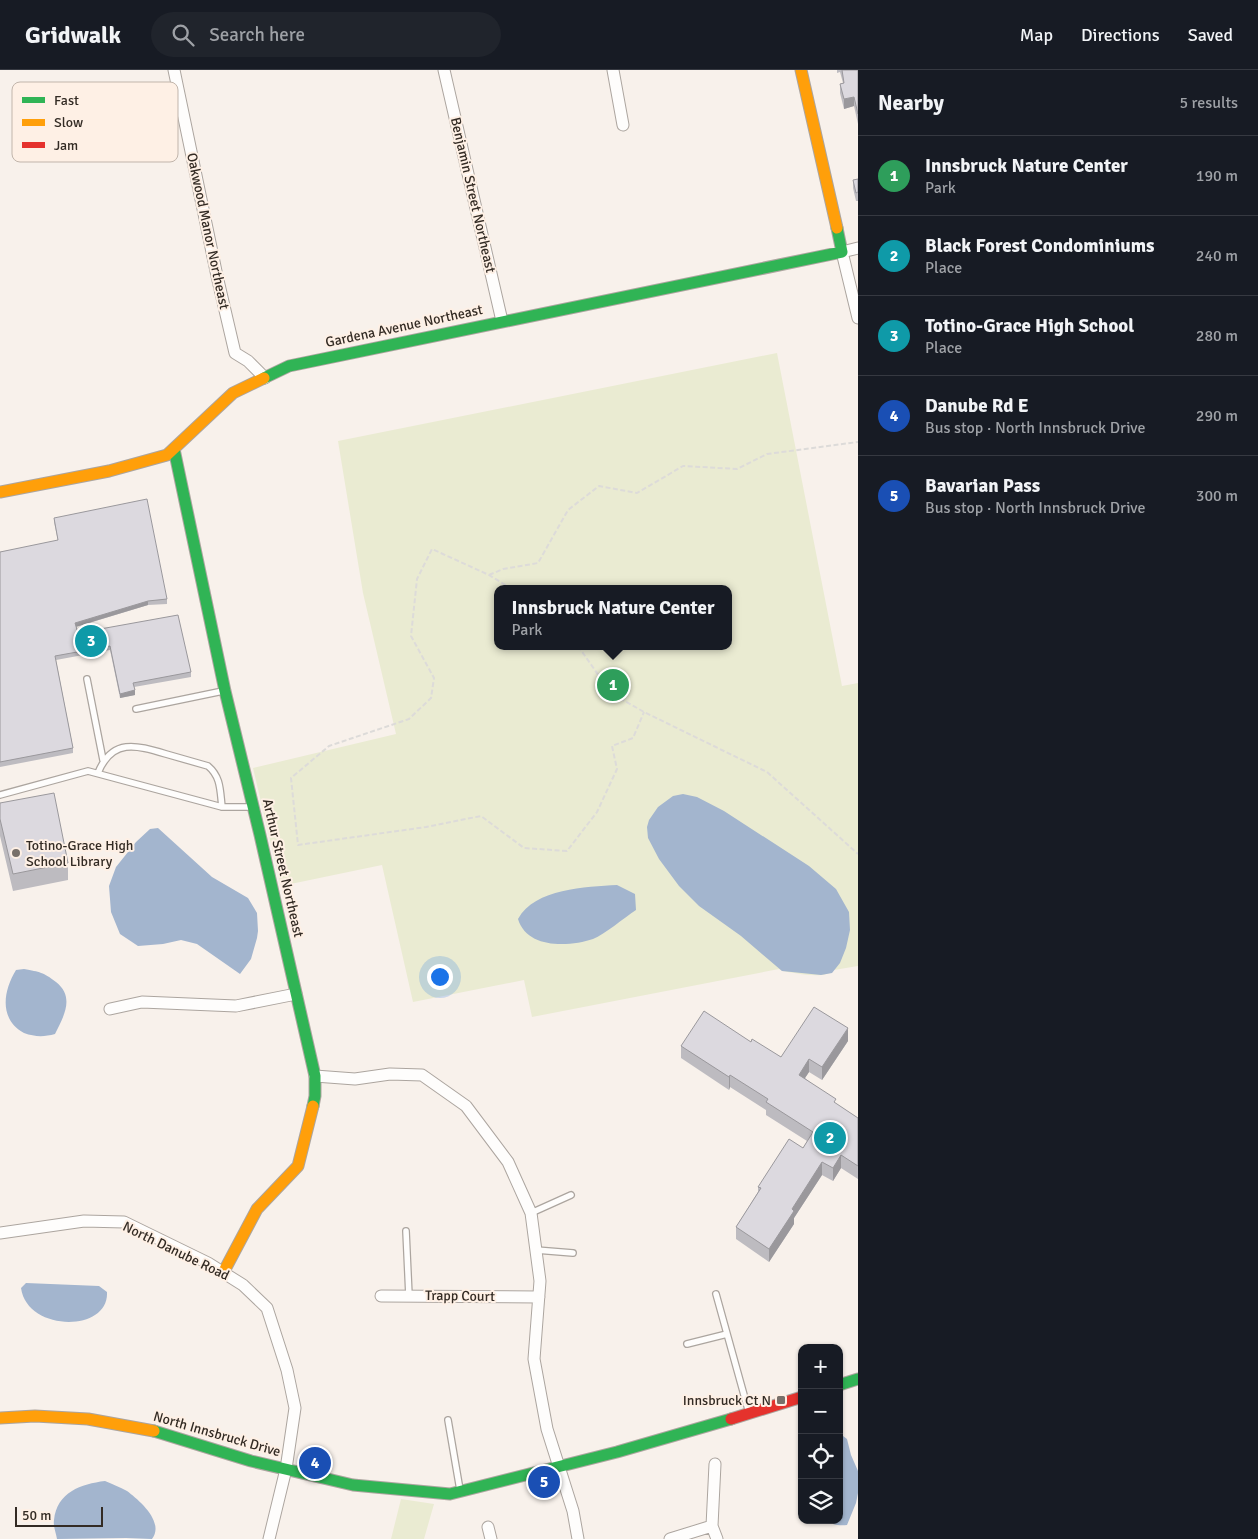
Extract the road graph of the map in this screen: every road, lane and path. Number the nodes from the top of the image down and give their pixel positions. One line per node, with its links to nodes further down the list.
1 (444, 70): 9 (street, Benjamin Street Northeast)
2 (613, 70): 5 (street)
3 (801, 70): 7 (street)
4 (178, 90): 10 (street, Oakwood Manor Northeast)
5 (623, 125)
6 (858, 248): 7 (street)
7 (842, 252): 8 (street); 9 (street, Gardena Avenue Northeast)
8 (858, 318)
9 (502, 321): 10 (street, Gardena Avenue Northeast)
10 (265, 378): 12 (street, Gardena Avenue Northeast)
11 (858, 442): 14 (path)
12 (174, 449): 13 (street, Gardena Avenue Northeast); 18 (street, Arthur Street Northeast)
13 (0, 492)
14 (489, 575): 15 (path); 20 (path)
15 (505, 585)
16 (581, 650): 20 (path)
17 (87, 679): 21 (lane)
18 (225, 691): 19 (lane); 25 (street, Arthur Street Northeast)
19 (136, 709)
20 (644, 712): 26 (path)
21 (103, 760): 22 (lane); 24 (lane)
22 (98, 773): 23 (lane); 24 (lane)
23 (0, 795)
24 (222, 807): 25 (lane)
25 (254, 807): 27 (street, Arthur Street Northeast)
26 (858, 854)
27 (296, 994): 28 (street); 29 (street, Arthur Street Northeast)
28 (110, 1009)
29 (315, 1076): 31 (street); 36 (street, Arthur Street Northeast)
30 (571, 1195): 31 (lane)
31 (532, 1213): 34 (street)
32 (406, 1231): 39 (lane)
33 (0, 1233): 36 (street, North Danube Road)
34 (536, 1250): 35 (lane); 40 (street)
35 (573, 1253)
36 (223, 1273): 51 (street, North Danube Road)
37 (716, 1294): 41 (lane)
38 (381, 1296): 39 (street, Trapp Court)
39 (408, 1296): 40 (street, Trapp Court)
40 (539, 1297): 50 (street)
41 (727, 1334): 42 (lane); 46 (lane)
42 (687, 1344)
43 (858, 1380): 44 (street)
44 (843, 1384)
45 (798, 1397): 46 (street, North Innsbruck Drive)
46 (749, 1413): 50 (street, North Innsbruck Drive)
47 (0, 1418): 51 (street, North Innsbruck Drive)
48 (448, 1420): 52 (lane)
49 (715, 1464): 53 (street)
50 (558, 1468): 52 (street, North Innsbruck Drive); 57 (street)
51 (286, 1469): 52 (street, North Innsbruck Drive); 55 (street, North Danube Road)
52 (460, 1492)
53 (712, 1526): 58 (street); 59 (street)
54 (488, 1527): 56 (street)
55 (269, 1539)
56 (491, 1539)
57 (578, 1539)
58 (670, 1539)
59 (717, 1539)

